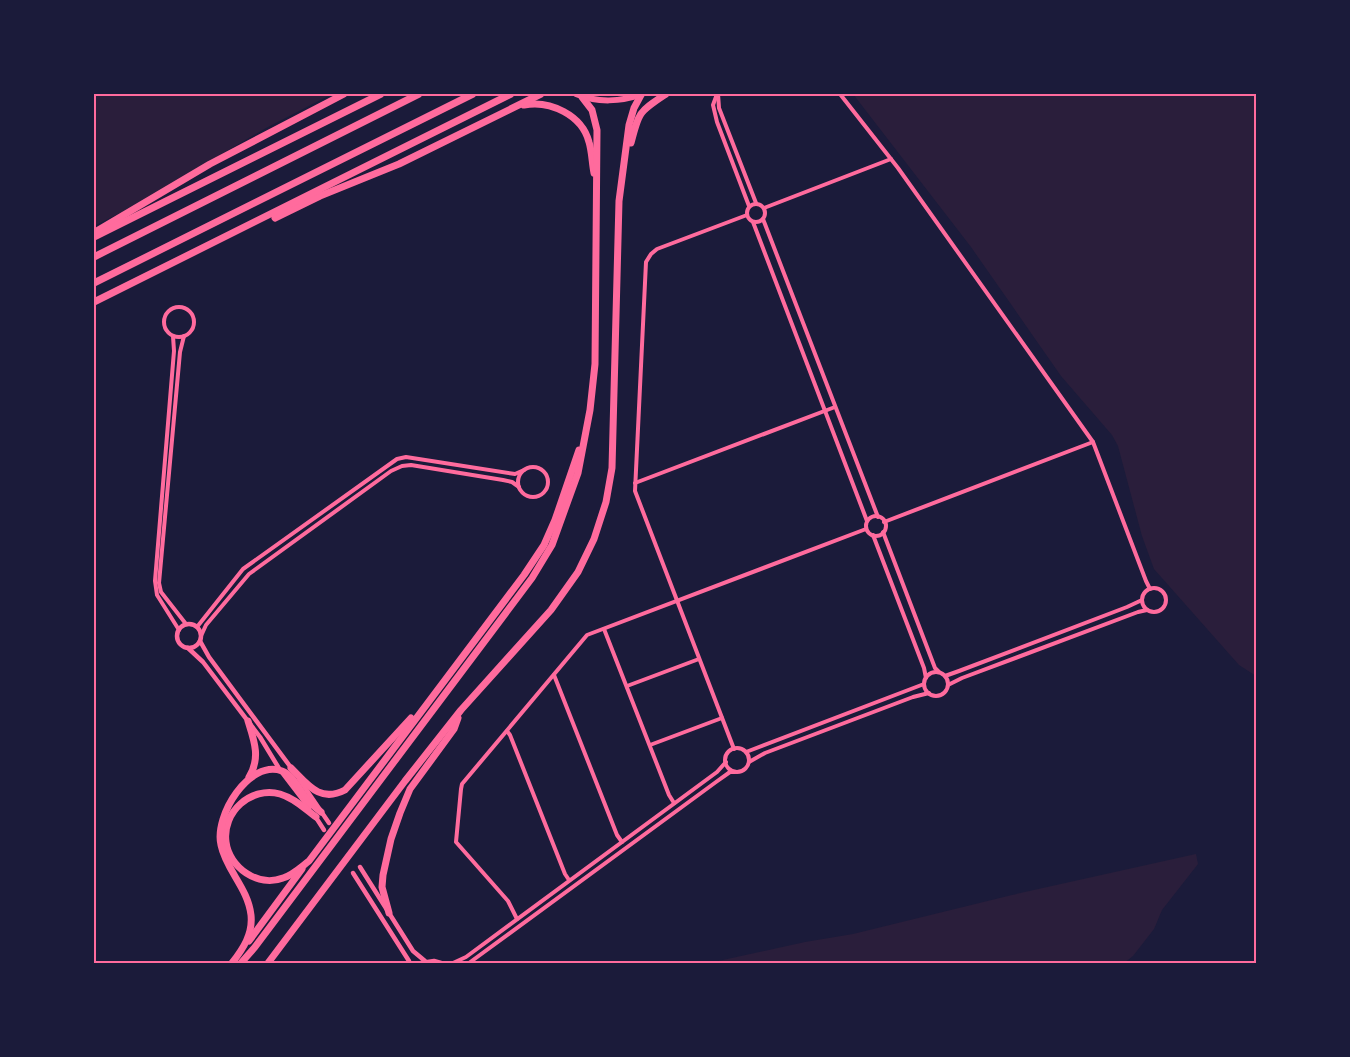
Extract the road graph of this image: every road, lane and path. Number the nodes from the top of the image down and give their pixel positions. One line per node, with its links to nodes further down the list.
1 (344, 94): 22 (highway)
2 (381, 94): 24 (highway)
3 (419, 94): 25 (highway)
4 (473, 94): 26 (highway)
5 (512, 94): 23 (highway)
6 (541, 94): 12 (highway)
7 (642, 94): 11 (highway); 14 (highway)
8 (666, 94): 14 (highway)
9 (718, 94): 16 (street); 17 (street)
10 (840, 94): 13 (street)
11 (579, 95): 15 (highway)
12 (518, 105): 15 (highway); 23 (highway)
13 (891, 159): 18 (street); 33 (street)
14 (625, 163): 63 (highway)
15 (597, 190): 32 (highway)
16 (756, 203): 17 (street); 18 (street)
17 (750, 206): 19 (street)
18 (764, 208): 20 (street)
19 (747, 215): 21 (street); 35 (street)
20 (764, 219): 21 (street); 30 (street)
21 (753, 222): 31 (street)
22 (94, 233)
23 (230, 235): 27 (highway)
24 (94, 237)
25 (94, 257)
26 (94, 283)
27 (94, 302)
28 (173, 336): 29 (street); 29 (street); 50 (street)
29 (184, 336): 47 (street)
30 (835, 407): 31 (street); 37 (street)
31 (826, 411): 35 (street); 38 (street)
32 (588, 420): 62 (highway); 90 (highway)
33 (1093, 442): 39 (street); 43 (street)
34 (524, 470): 36 (street); 36 (street); 48 (street)
35 (635, 483): 45 (street)
36 (518, 487): 51 (street)
37 (878, 517): 38 (street); 39 (street)
38 (867, 522): 40 (street)
39 (884, 522): 41 (street)
40 (866, 529): 42 (street); 45 (street)
41 (883, 532): 42 (street); 54 (street)
42 (873, 535): 57 (street)
43 (1150, 588): 44 (street); 46 (street)
44 (1142, 600): 46 (street); 56 (street)
45 (677, 602): 49 (street); 53 (street)
46 (1147, 610): 59 (street)
47 (186, 624): 48 (street); 50 (street)
48 (197, 627): 51 (street)
49 (604, 628): 55 (street); 60 (street)
50 (179, 630): 52 (street)
51 (200, 639): 52 (street); 72 (street)
52 (188, 648): 65 (street)
53 (699, 660): 60 (street); 64 (street)
54 (939, 672): 56 (street); 57 (street)
55 (554, 675): 66 (street); 80 (street)
56 (945, 676): 59 (street)
57 (926, 678): 58 (street)
58 (924, 684): 61 (street); 69 (street)
59 (948, 685): 61 (street)
60 (627, 686): 67 (street)
61 (929, 693): 71 (street)
62 (427, 702): 72 (highway); 81 (highway)
63 (461, 710): 85 (highway); 91 (highway)
64 (722, 718): 67 (street); 68 (street)
65 (248, 721): 73 (street); 75 (highway)
66 (507, 731): 84 (street); 86 (street)
67 (650, 745): 76 (street)
68 (734, 749): 69 (street); 70 (street)
69 (746, 752): 71 (street)
70 (726, 762): 74 (street); 76 (street)
71 (749, 762): 74 (street)
72 (291, 768): 77 (street)
73 (280, 770): 75 (highway); 77 (highway)
74 (735, 772): 95 (street)
75 (250, 777): 87 (highway)
76 (674, 803): 80 (street)
77 (318, 815): 78 (street); 79 (street); 81 (highway)
78 (329, 824)
79 (324, 830)
80 (622, 842): 84 (street)
81 (309, 861): 87 (highway)
82 (360, 867): 85 (street)
83 (354, 873): 92 (street)
84 (569, 880): 86 (street)
85 (389, 913): 88 (street)
86 (517, 919): 94 (street)
87 (245, 946): 89 (highway)
88 (423, 962): 93 (street)
89 (232, 963)
90 (241, 963)
91 (268, 963)
92 (408, 963)
93 (441, 963)
94 (452, 963)
95 (469, 963)

